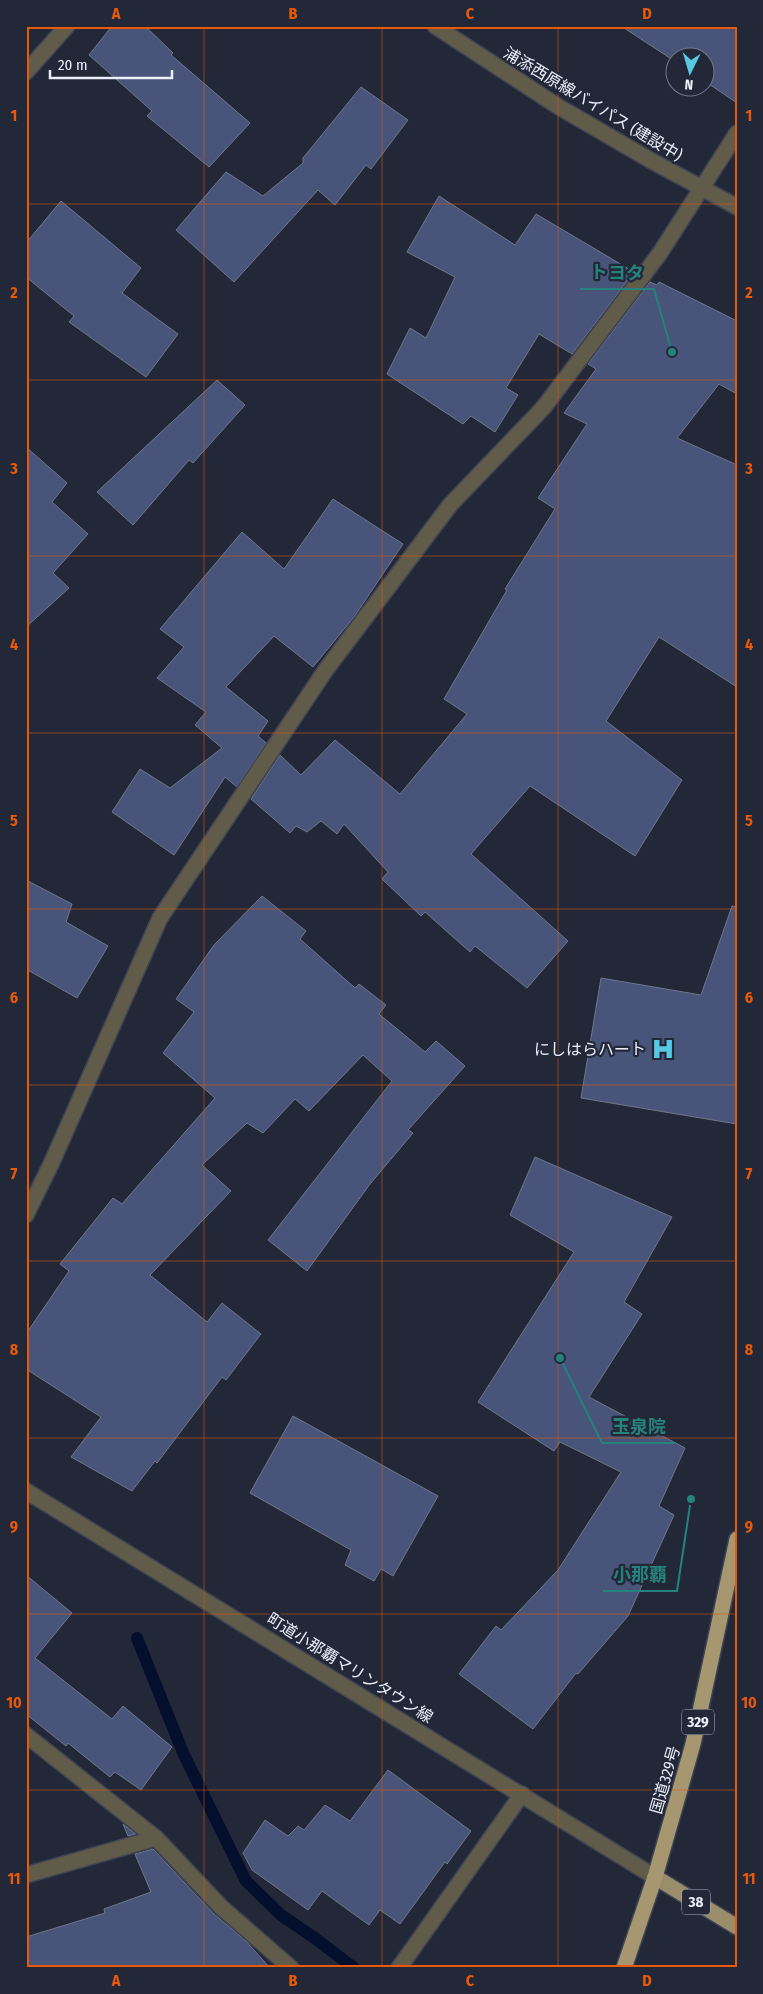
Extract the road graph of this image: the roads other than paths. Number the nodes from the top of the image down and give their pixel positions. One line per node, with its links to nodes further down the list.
1 (67, 26): 3 (street)
2 (435, 26): 5 (street, 浦添西原線バイパス (建設中))
3 (26, 72)
4 (737, 133): 5 (street)
5 (702, 189): 6 (street, 浦添西原線バイパス (建設中)); 7 (street)
6 (737, 207)
7 (26, 1215)
8 (26, 1490): 11 (street, 町道小那覇マリンタウン線)
9 (737, 1539): 14 (highway, 国道329号 / 329)
10 (26, 1735): 12 (street)
11 (522, 1794): 14 (street, 町道小那覇マリンタウン線); 17 (street)
12 (156, 1838): 13 (street); 16 (street)
13 (26, 1875)
14 (655, 1877): 15 (main road, 38); 18 (highway, 国道329号 / 329)
15 (737, 1926)
16 (291, 1968)
17 (398, 1968)
18 (624, 1968)

